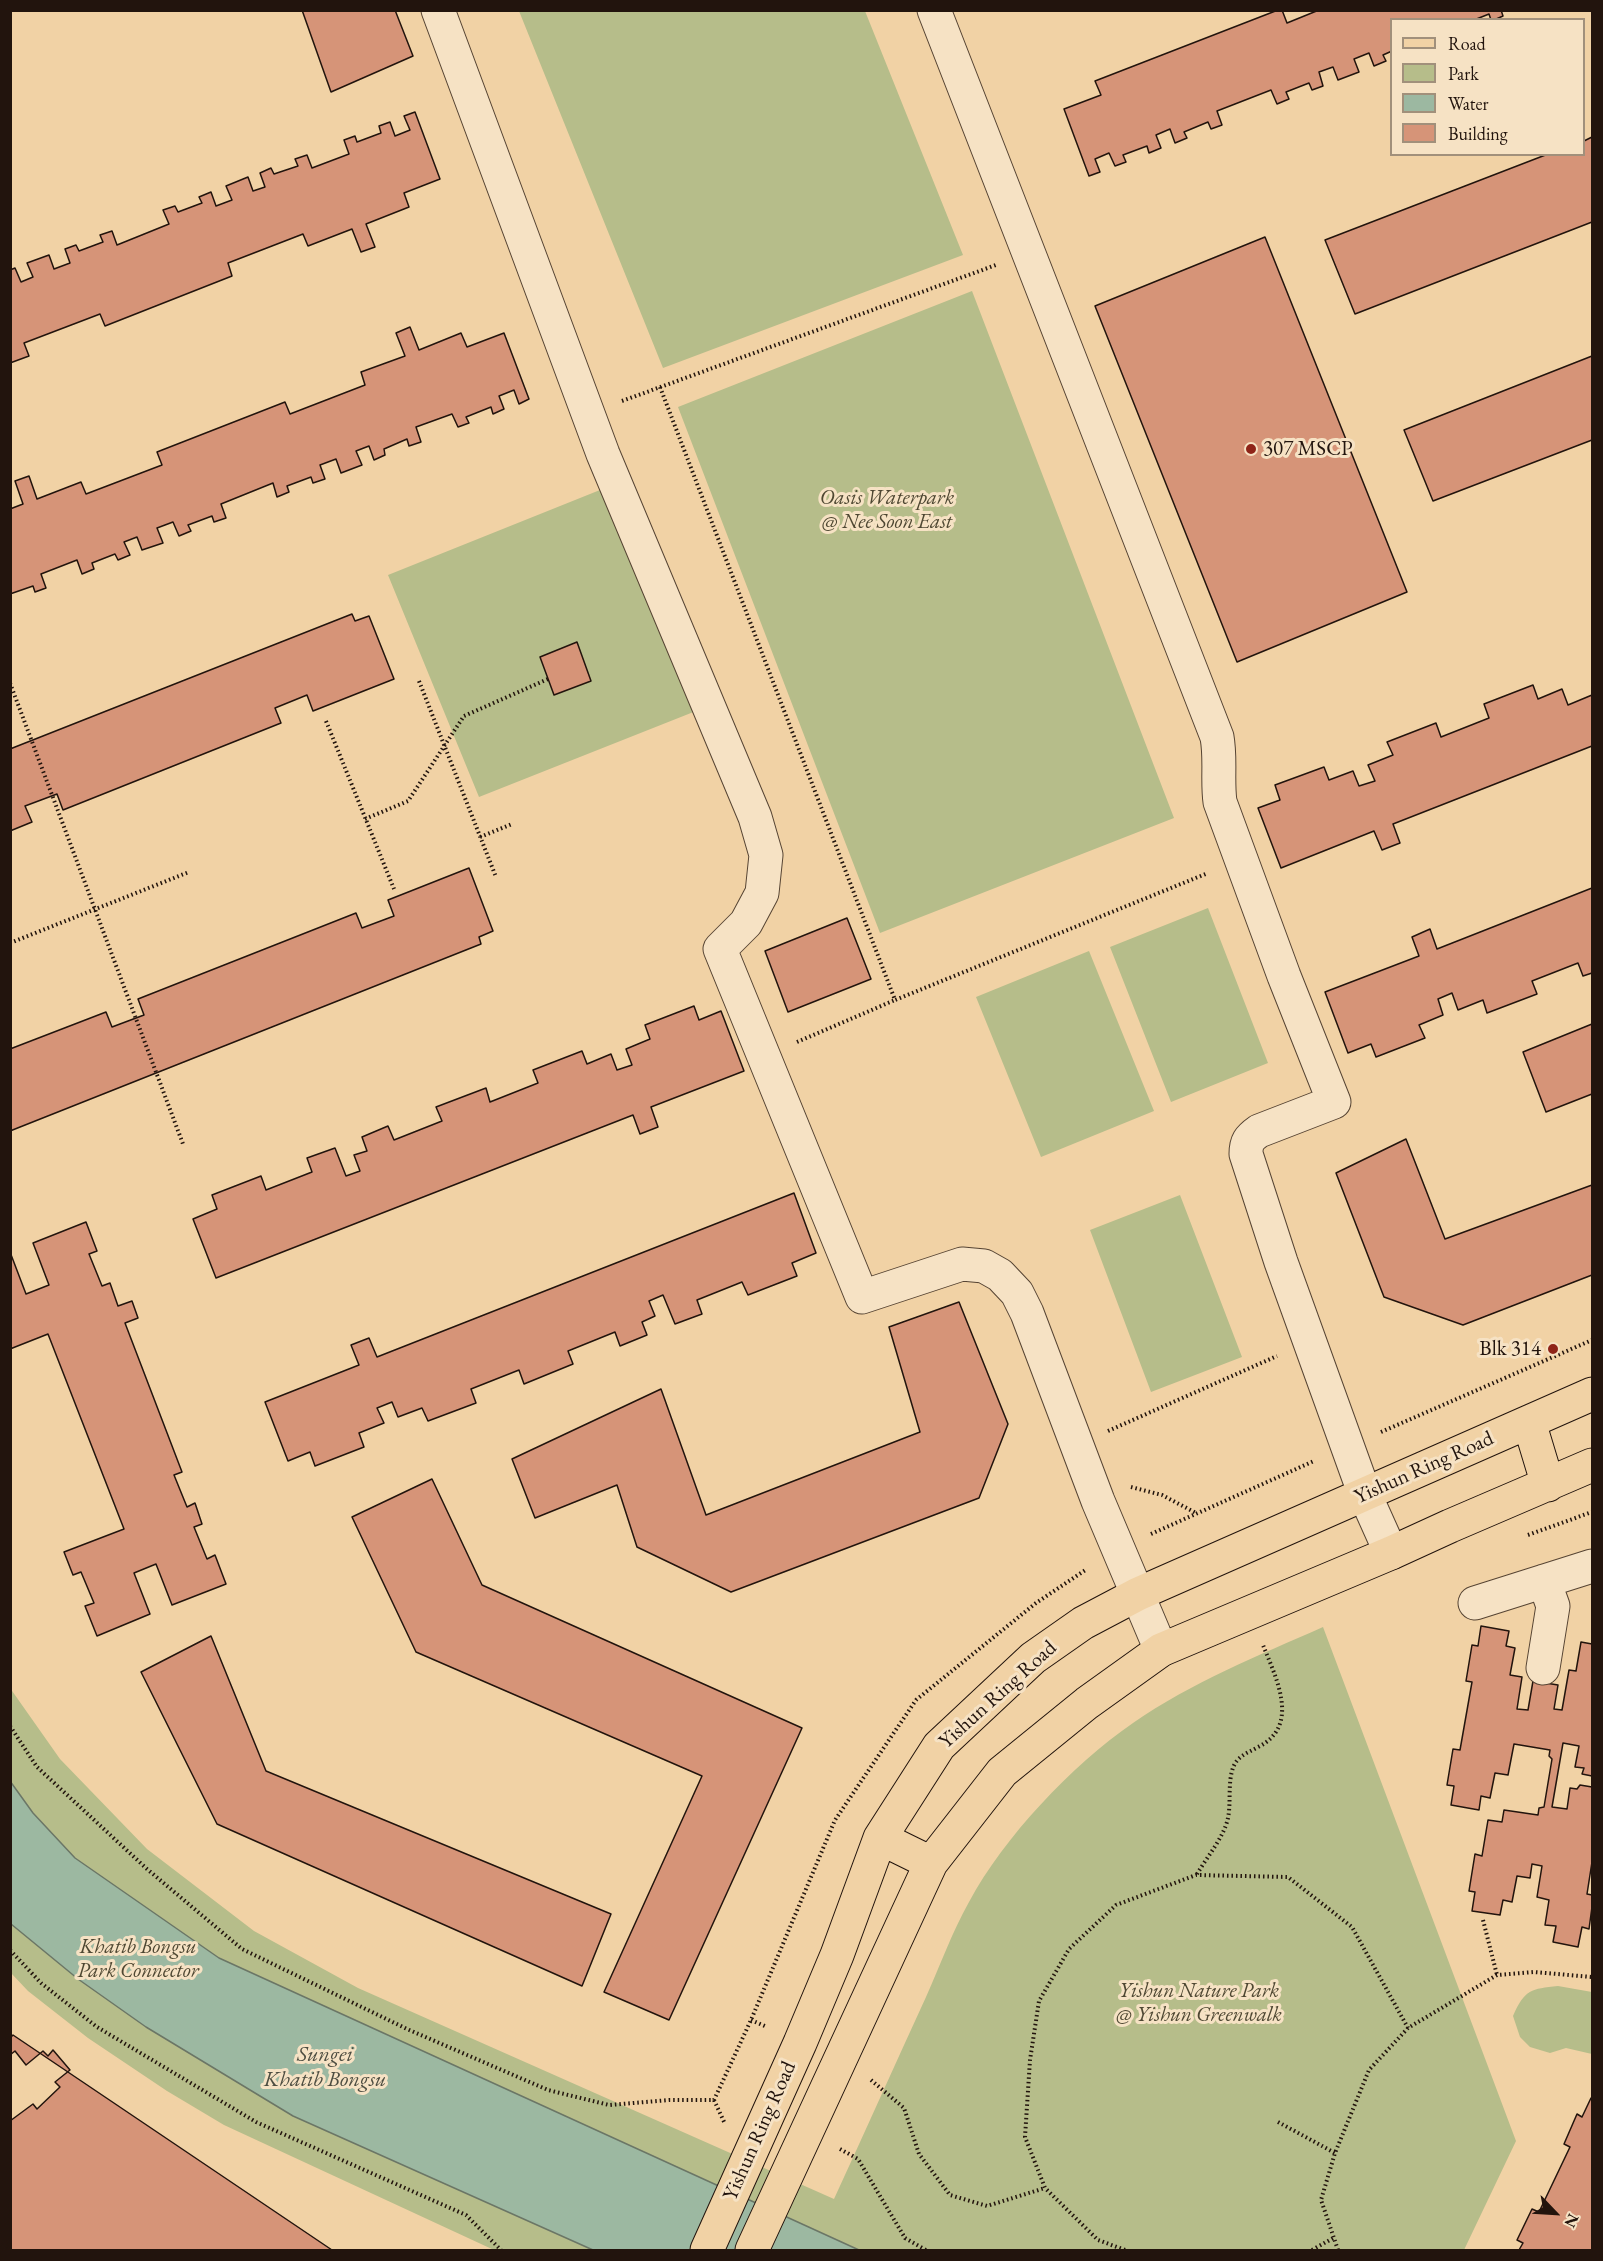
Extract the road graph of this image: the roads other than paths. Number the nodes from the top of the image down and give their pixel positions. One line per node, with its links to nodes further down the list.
1 (438, 10): 11 (lane)
2 (934, 10): 7 (lane)
3 (1593, 1394): 4 (main road, Yishun Ring Road)
4 (1528, 1422): 6 (main road); 7 (main road, Yishun Ring Road)
5 (1593, 1465): 6 (main road, Yishun Ring Road)
6 (1548, 1485): 8 (main road, Yishun Ring Road)
7 (1365, 1495): 8 (lane); 11 (main road, Yishun Ring Road)
8 (1391, 1553): 13 (main road, Yishun Ring Road)
9 (1593, 1566): 10 (lane)
10 (1544, 1581): 12 (lane); 14 (lane)
11 (1138, 1594): 13 (lane); 15 (main road, Yishun Ring Road)
12 (1475, 1603)
13 (1161, 1650): 16 (main road, Yishun Ring Road)
14 (1543, 1668)
15 (880, 1838): 16 (main road); 17 (main road, Yishun Ring Road)
16 (931, 1863): 18 (main road, Yishun Ring Road)
17 (707, 2250)
18 (752, 2250)

